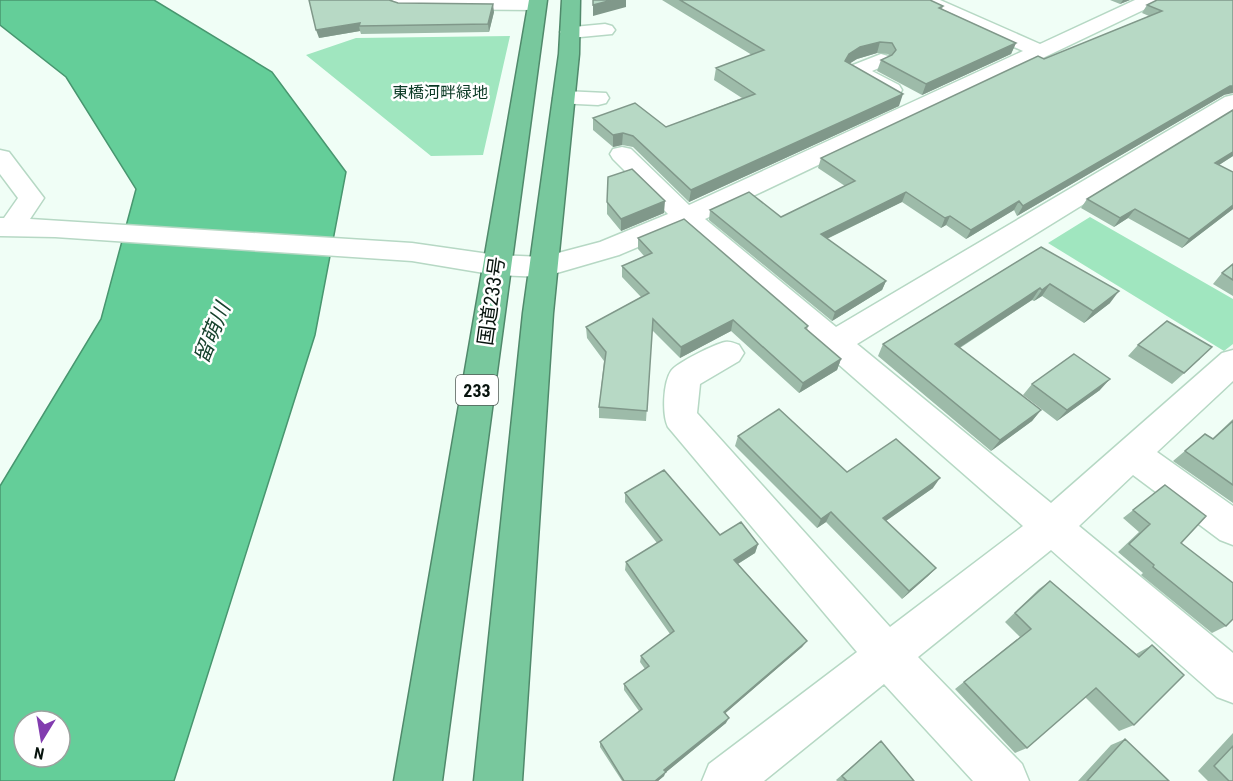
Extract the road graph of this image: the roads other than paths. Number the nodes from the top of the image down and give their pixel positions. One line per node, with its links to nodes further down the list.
1 (925, 0): 9 (street)
2 (1150, 0): 6 (street)
3 (537, 2): 4 (street); 19 (highway, 国道233号 / 233)
4 (400, 3)
5 (1107, 4): 6 (street)
6 (1126, 11): 9 (street)
7 (571, 16): 8 (street); 11 (highway)
8 (605, 30)
9 (1039, 51): 14 (street)
10 (881, 60): 14 (street)
11 (564, 98): 12 (street); 20 (highway)
12 (598, 98)
13 (1233, 102): 21 (street)
14 (922, 106): 17 (street)
15 (622, 154): 17 (street)
16 (0, 158): 18 (street)
17 (686, 218): 20 (street); 21 (street)
18 (5, 228): 19 (street)
19 (496, 265): 20 (street); 29 (highway, 国道233号 / 233)
20 (543, 267): 30 (highway)
21 (835, 342): 25 (street)
22 (729, 353): 27 (street)
23 (1233, 362): 24 (street)
24 (1131, 453): 25 (street); 26 (street)
25 (1051, 527): 27 (street); 28 (street)
26 (1233, 528)
27 (887, 655): 31 (street); 32 (street)
28 (1233, 681)
29 (418, 781)
30 (498, 781)
31 (726, 781)
32 (1005, 781)

